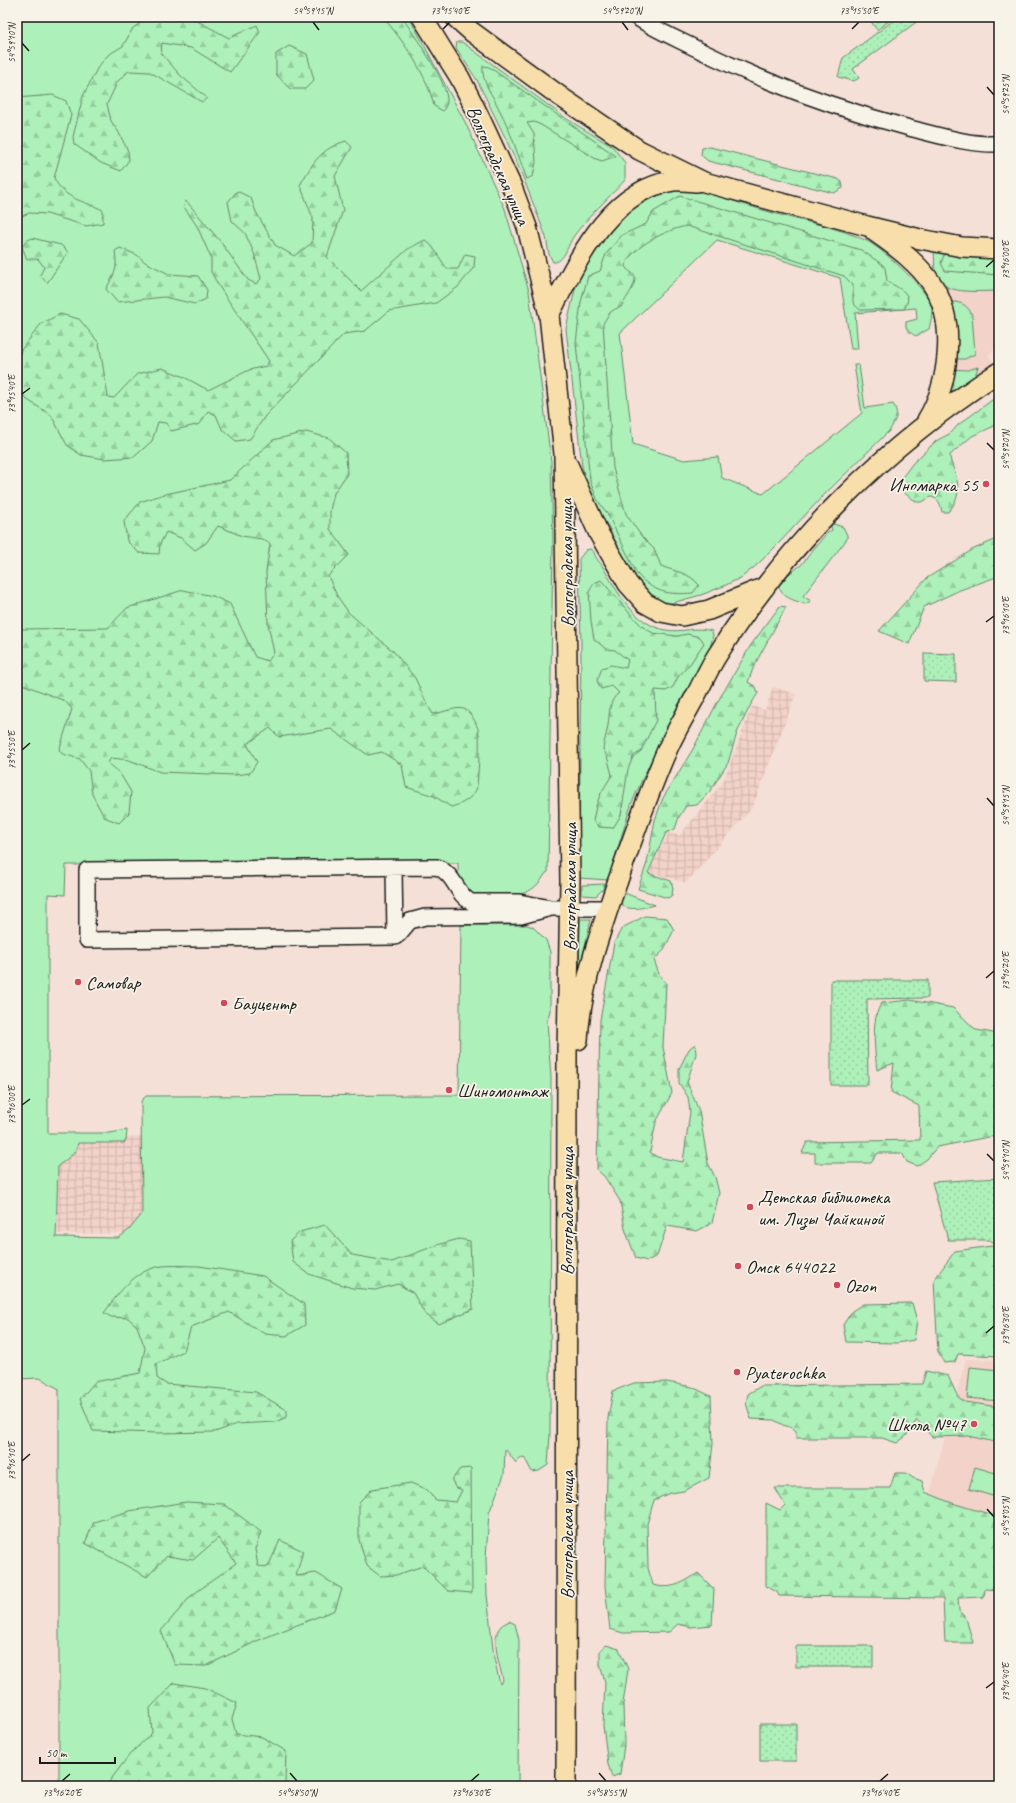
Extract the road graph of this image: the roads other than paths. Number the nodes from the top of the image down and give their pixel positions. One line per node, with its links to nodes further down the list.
1 (422, 17): 8 (main road, Волгоградская улица)
2 (455, 17): 5 (main road)
3 (636, 17): 4 (street)
4 (999, 144)
5 (704, 182): 6 (main road); 8 (main road)
6 (867, 226): 7 (main road); 10 (main road)
7 (999, 249)
8 (549, 315): 11 (main road, Волгоградская улица)
9 (999, 372): 10 (main road, Волгоградская улица)
10 (923, 426): 12 (main road, Волгоградская улица)
11 (564, 454): 12 (main road); 15 (main road, Волгоградская улица)
12 (765, 587): 16 (main road, Волгоградская улица)
13 (394, 868): 14 (street); 17 (street); 17 (street)
14 (551, 908): 15 (street); 17 (street)
15 (569, 908): 16 (street); 18 (main road, Волгоградская улица)
16 (609, 908): 19 (main road, Волгоградская улица)
17 (395, 937)
18 (566, 1786)
19 (576, 1786)

